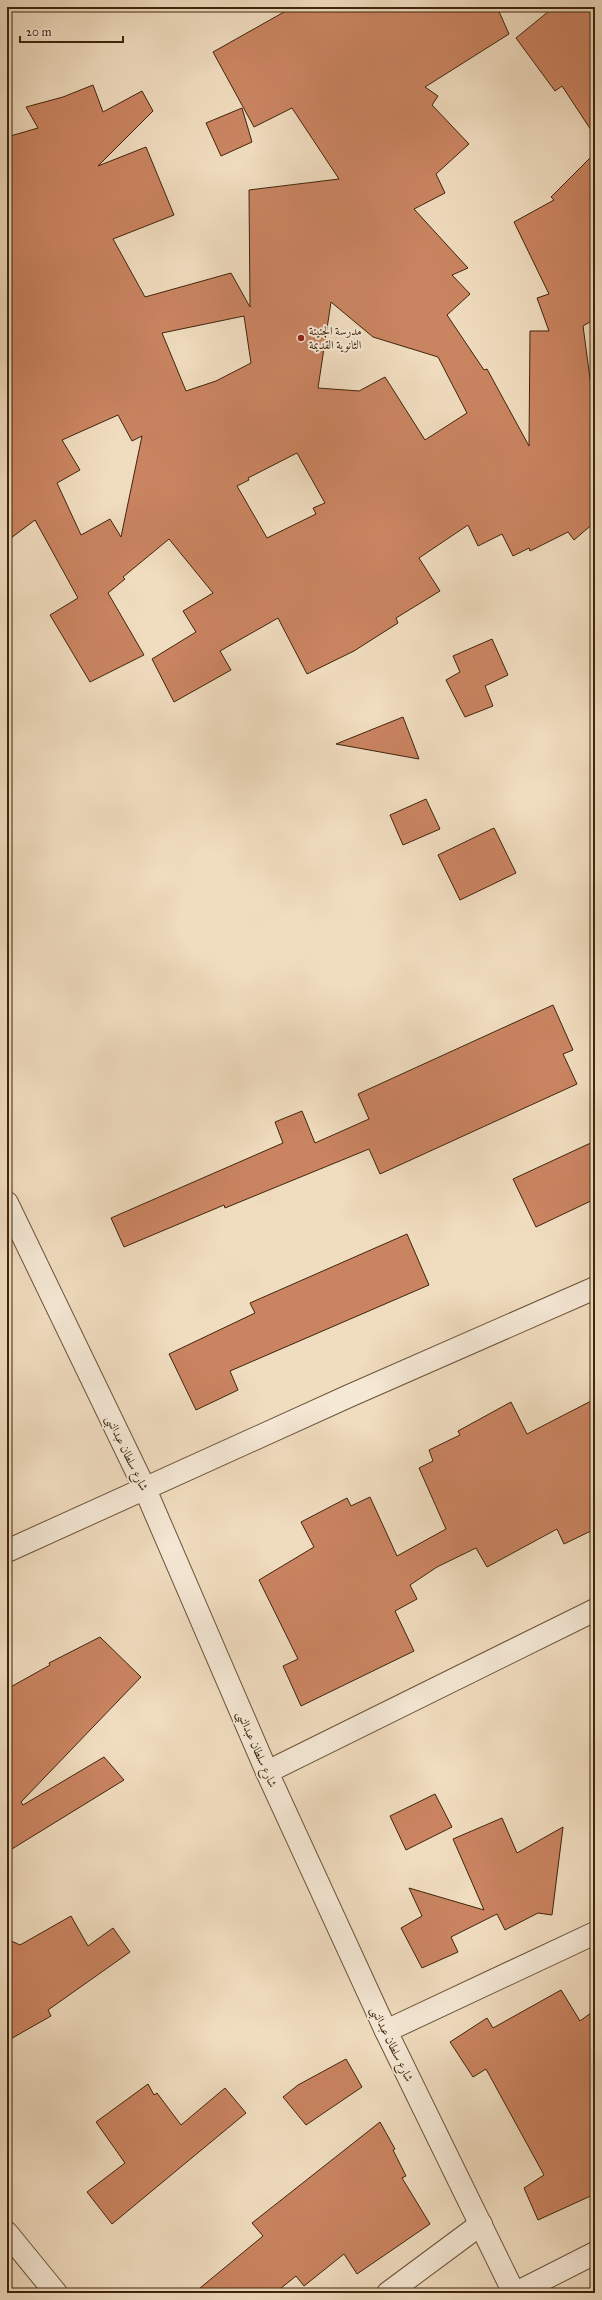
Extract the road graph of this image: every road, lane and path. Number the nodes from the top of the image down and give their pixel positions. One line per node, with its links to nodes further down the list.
1 (7, 1203): 3 (street, شارع سلطان عبدالنبى)
2 (595, 1288): 3 (street)
3 (145, 1489): 4 (street); 6 (street, شارع سلطان عبدالنبى)
4 (7, 1551)
5 (595, 1610): 6 (street)
6 (267, 1772): 8 (street, شارع سلطان عبدالنبى)
7 (595, 1933): 8 (street)
8 (386, 2031): 9 (street, شارع سلطان عبدالنبى)
9 (481, 2224): 13 (street); 14 (street, شارع سلطان عبدالنبى)
10 (7, 2233): 12 (street)
11 (595, 2253): 14 (street)
12 (56, 2293)
13 (388, 2293)
14 (515, 2293)

